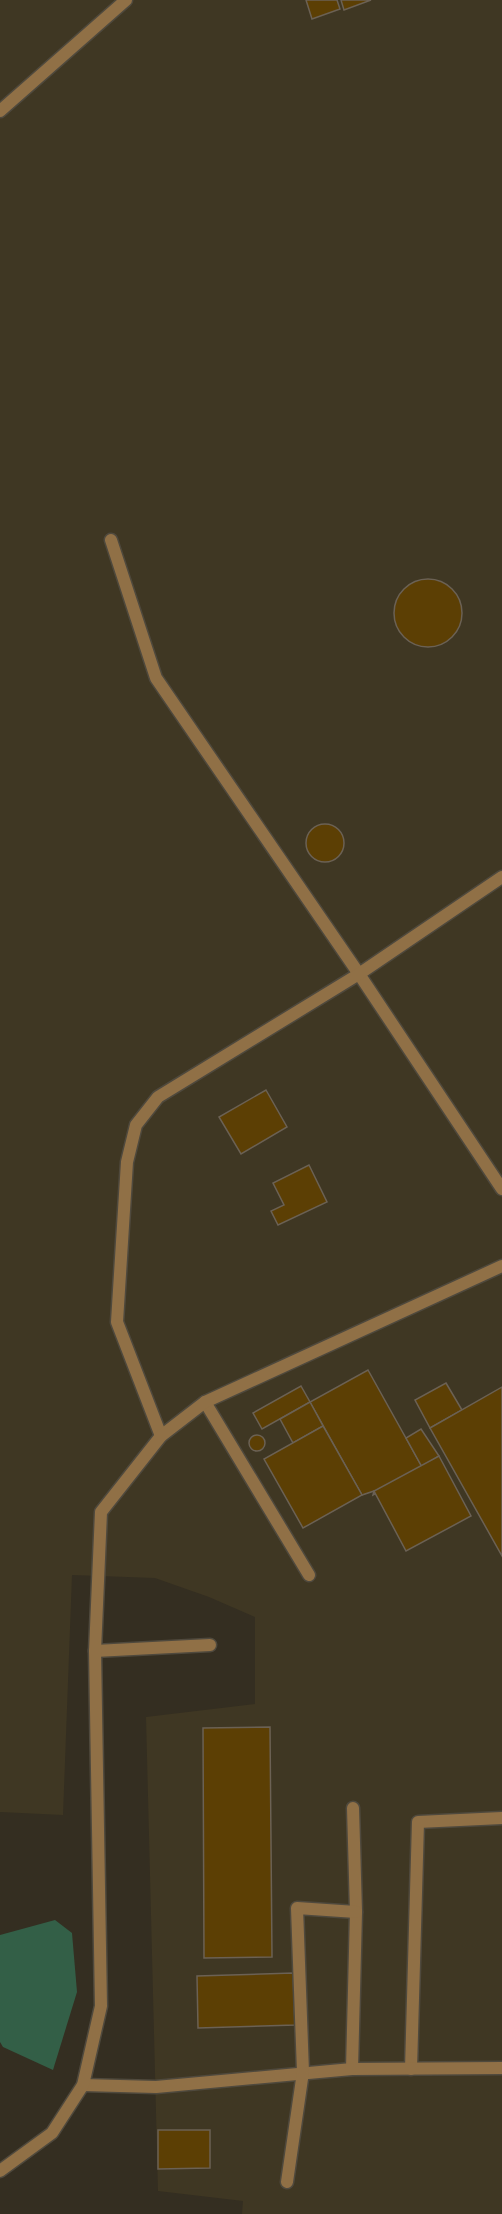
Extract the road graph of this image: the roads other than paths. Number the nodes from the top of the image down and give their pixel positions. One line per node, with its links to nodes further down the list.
1 (126, 0): 2 (lane)
2 (111, 4): 3 (lane)
3 (0, 111)
4 (111, 540): 6 (lane)
5 (502, 878): 6 (lane)
6 (359, 974): 7 (lane); 10 (lane)
7 (502, 1189)
8 (502, 1266): 9 (lane)
9 (205, 1402): 10 (lane); 11 (lane)
10 (161, 1436): 13 (lane)
11 (309, 1575)
12 (210, 1645): 13 (lane)
13 (95, 1651): 21 (lane)
14 (353, 1808): 16 (lane)
15 (502, 1818): 19 (lane)
16 (356, 1912): 18 (lane); 20 (lane)
17 (502, 2068): 19 (lane)
18 (352, 2069): 19 (lane); 20 (lane)
19 (411, 2069)
20 (303, 2072): 21 (lane); 23 (lane)
21 (83, 2085): 22 (lane)
22 (0, 2171)
23 (287, 2182)

